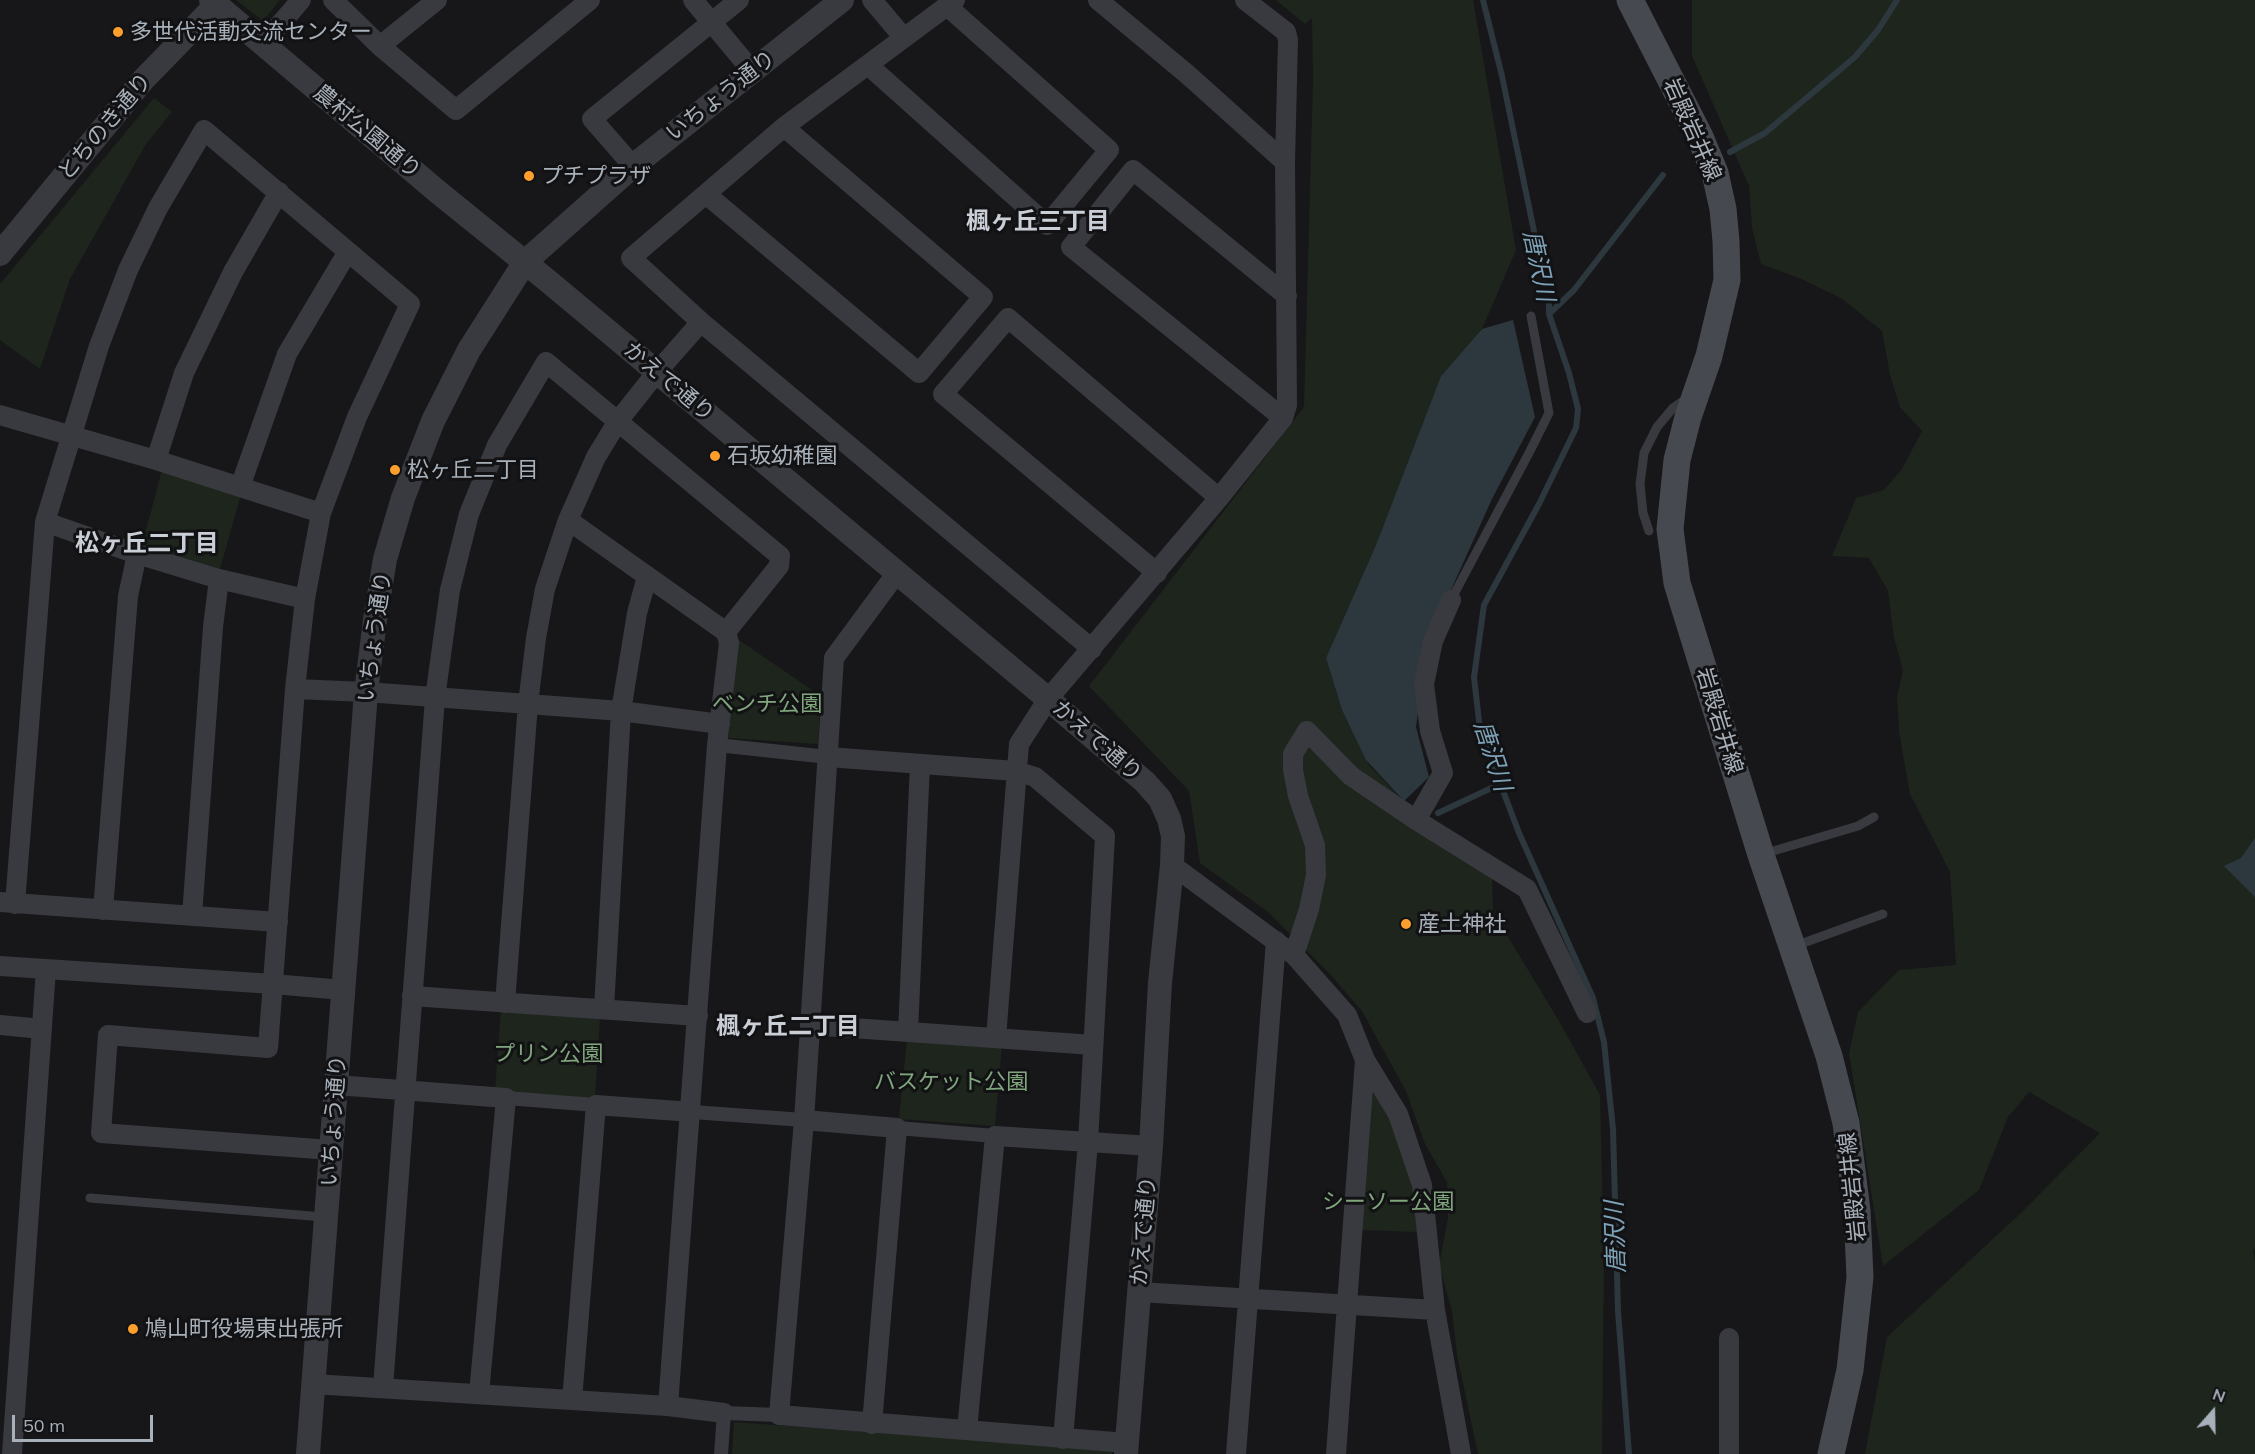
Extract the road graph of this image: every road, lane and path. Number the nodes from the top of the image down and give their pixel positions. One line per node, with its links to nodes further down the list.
1 (301, 0): 16 (street)
2 (333, 0): 17 (street)
3 (437, 0): 17 (street)
4 (590, 0): 17 (street)
5 (693, 0): 14 (street)
6 (739, 0): 14 (street)
7 (842, 0): 19 (street, いちょう通り)
8 (872, 0): 15 (street)
9 (1098, 0): 21 (street)
10 (1245, 0): 21 (street)
11 (1630, 0): 32 (main road, 岩殿岩井線)
12 (213, 3): 16 (street, 農村公園通り); 26 (street, とちのき通り)
13 (951, 3): 15 (street); 18 (street)
14 (711, 23): 19 (street); 22 (street)
15 (904, 38): 18 (street)
16 (263, 44): 27 (street, 農村公園通り)
17 (380, 46)
18 (868, 65): 20 (street)
19 (753, 72): 22 (street, いちょう通り)
20 (784, 127): 24 (street); 24 (street)
21 (1285, 162): 28 (street)
22 (633, 166): 27 (street, いちょう通り)
23 (279, 192): 25 (street); 36 (street); 37 (street)
24 (707, 195): 30 (street)
25 (347, 253): 38 (street); 40 (street)
26 (0, 254)
27 (525, 262): 31 (street, かえで通り); 54 (street, いちょう通り)
28 (1287, 296): 34 (street); 34 (street)
29 (1531, 316): 50 (lane)
30 (701, 322): 31 (street); 52 (street)
31 (657, 372): 35 (street); 46 (street, かえで通り)
32 (1698, 391): 43 (lane); 66 (main road, 岩殿岩井線)
33 (0, 415): 36 (street)
34 (1283, 418): 39 (street)
35 (618, 422): 41 (street); 51 (street); 55 (street)
36 (71, 436): 37 (street); 42 (street)
37 (156, 460): 38 (street)
38 (240, 487): 40 (street)
39 (1219, 498): 45 (street); 45 (street)
40 (321, 513): 49 (street)
41 (568, 520): 47 (street); 57 (street)
42 (45, 522): 44 (street); 68 (street)
43 (1649, 531)
44 (137, 554): 48 (street); 69 (street)
45 (1157, 573): 52 (street)
46 (896, 574): 56 (street, かえで通り); 61 (street)
47 (647, 577): 51 (street); 58 (street)
48 (219, 579): 49 (street); 71 (street)
49 (304, 599): 53 (street)
50 (1451, 600): 65 (street)
51 (726, 632): 59 (street)
52 (1092, 649): 56 (street)
53 (295, 689): 54 (street); 72 (street)
54 (366, 692): 55 (street); 79 (street, いちょう通り)
55 (435, 698): 57 (street); 80 (street)
56 (1048, 699): 63 (street); 67 (street, かえで通り)
57 (528, 704): 58 (street); 81 (street)
58 (621, 711): 59 (street); 82 (street)
59 (720, 724): 60 (street)
60 (717, 746): 61 (street); 84 (street)
61 (828, 757): 62 (street); 86 (street)
62 (920, 764): 63 (street); 88 (street)
63 (1016, 771): 89 (street); 90 (street)
64 (1874, 817): 66 (lane)
65 (1416, 820): 75 (street); 83 (street)
66 (1761, 855): 74 (main road, 岩殿岩井線)
67 (1172, 865): 73 (street); 101 (street, かえで通り)
68 (7, 903): 69 (street)
69 (103, 910): 71 (street)
70 (1883, 914): 74 (lane)
71 (192, 916): 72 (street)
72 (278, 922): 78 (street)
73 (1276, 941): 75 (street); 106 (street)
74 (1793, 947): 129 (main road, 岩殿岩井線)
75 (1294, 955): 91 (street)
76 (0, 966): 77 (street)
77 (46, 969): 78 (street); 87 (street)
78 (273, 984): 79 (street); 102 (street)
79 (343, 990): 92 (street, いちょう通り)
80 (412, 996): 81 (street); 93 (street)
81 (505, 1003): 82 (street)
82 (604, 1008): 84 (street)
83 (1587, 1013)
84 (698, 1016): 96 (street)
85 (0, 1025): 87 (street)
86 (810, 1025): 88 (street); 97 (street)
87 (42, 1029): 110 (street)
88 (908, 1032): 89 (street)
89 (996, 1038): 90 (street)
90 (1093, 1045): 100 (street)
91 (1365, 1060): 107 (street); 108 (street)
92 (336, 1085): 93 (street); 102 (street, いちょう通り)
93 (406, 1090): 94 (street); 112 (street)
94 (506, 1098): 95 (street); 113 (street)
95 (596, 1105): 96 (street); 114 (street)
96 (692, 1112): 97 (street); 115 (street)
97 (804, 1120): 98 (street); 117 (street)
98 (897, 1128): 99 (street); 118 (street)
99 (995, 1136): 100 (street); 119 (street)
100 (1088, 1142): 101 (street); 120 (street)
101 (1151, 1146): 105 (street, かえで通り)
102 (331, 1150): 104 (street, いちょう通り)
103 (90, 1198): 104 (lane)
104 (327, 1218): 111 (street, いちょう通り)
105 (1139, 1292): 106 (street); 121 (street, かえで通り)
106 (1248, 1299): 107 (street); 125 (street)
107 (1347, 1305): 108 (street); 126 (street)
108 (1435, 1310): 127 (street)
109 (1730, 1338): 128 (street)
110 (9, 1370): 122 (street)
111 (313, 1384): 112 (street); 123 (street, いちょう通り)
112 (383, 1387): 113 (street)
113 (479, 1394): 114 (street)
114 (572, 1400): 115 (street)
115 (668, 1406): 116 (street)
116 (724, 1413): 117 (street); 124 (street)
117 (779, 1415): 118 (street)
118 (872, 1424): 119 (street)
119 (968, 1430): 120 (street)
120 (1063, 1439): 121 (street)
121 (1126, 1449)
122 (12, 1454)
123 (308, 1454)
124 (721, 1454)
125 (1236, 1454)
126 (1336, 1454)
127 (1461, 1454)
128 (1729, 1454)
129 (1831, 1454)

